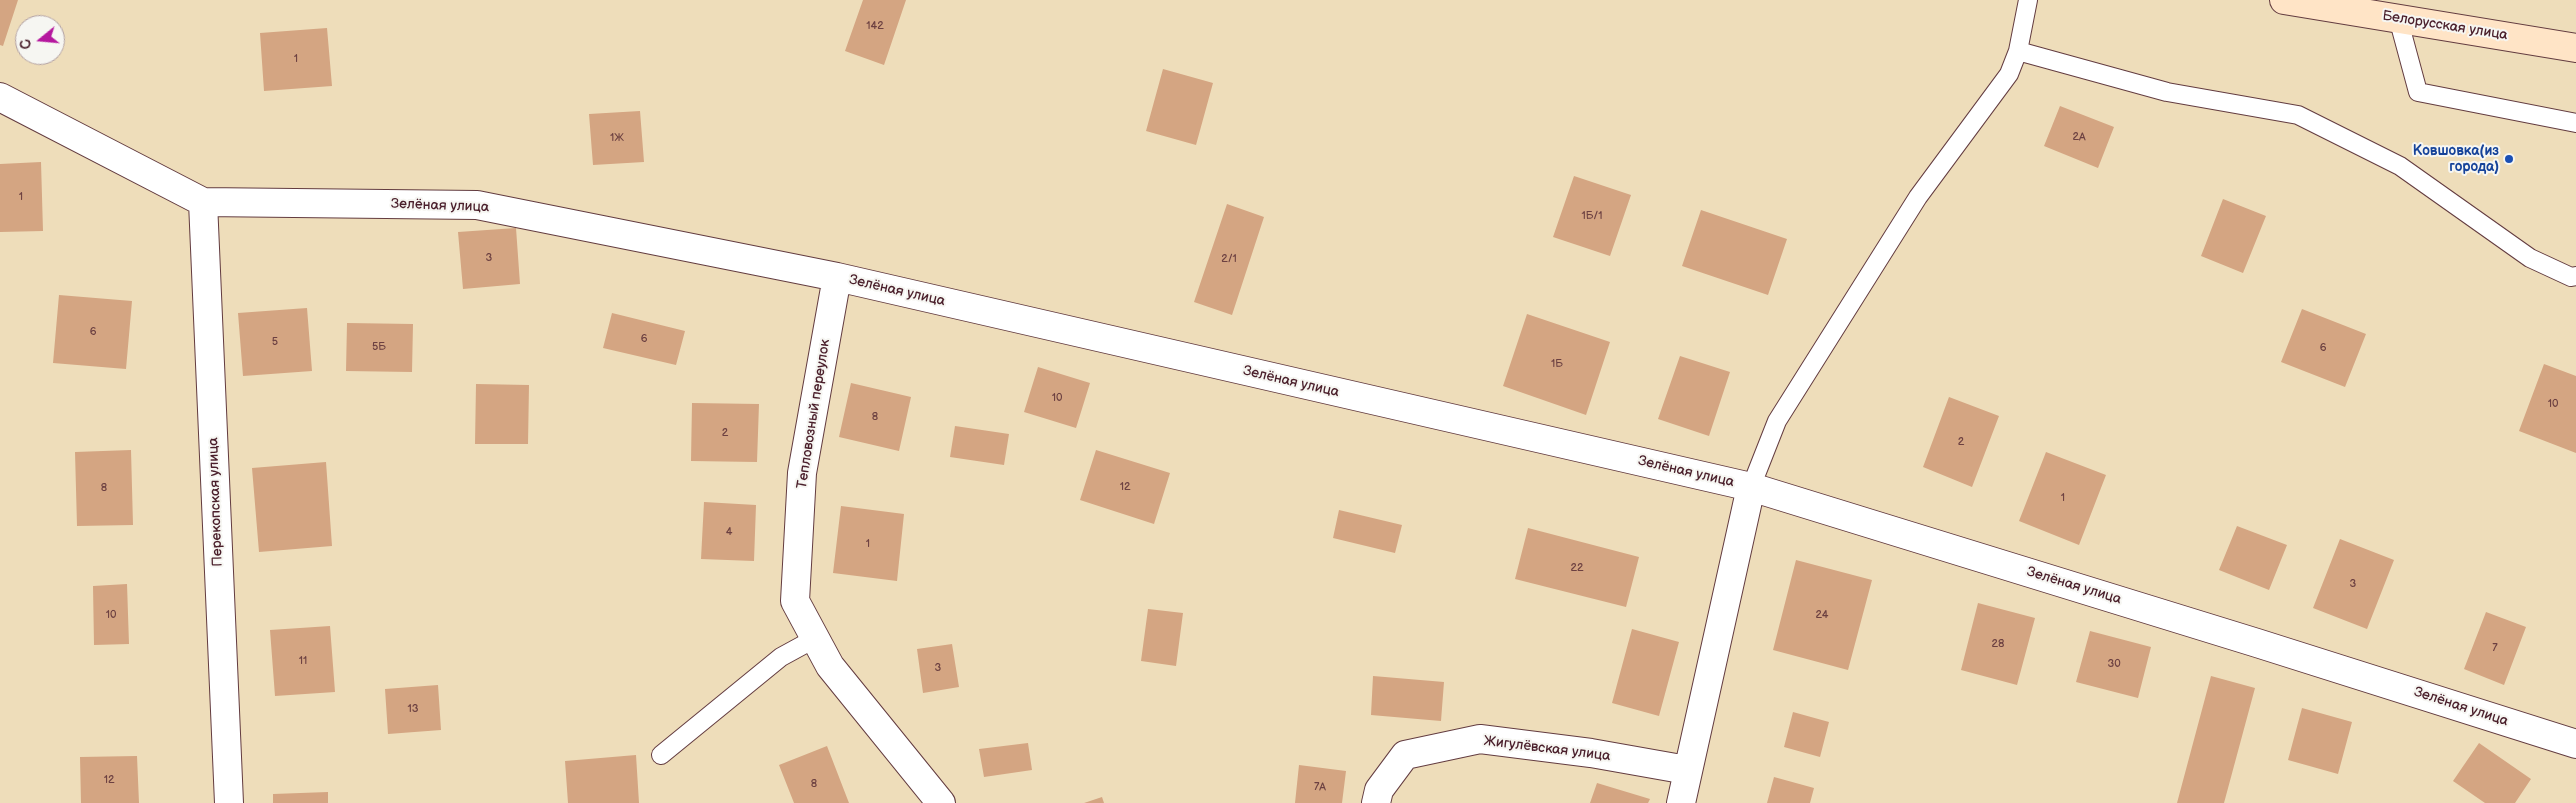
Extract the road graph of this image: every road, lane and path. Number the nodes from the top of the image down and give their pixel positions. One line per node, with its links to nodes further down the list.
1 (2028, 0): 5 (lane)
2 (2284, 0): 3 (main road, Белорусская улица)
3 (2398, 18): 4 (main road, Белорусская улица); 7 (lane)
4 (2576, 48)
5 (2018, 51): 9 (lane); 11 (lane)
6 (0, 97): 8 (street, Зелёная улица)
7 (2576, 123)
8 (203, 202): 10 (street, Зелёная улица); 16 (street, Перекопская улица)
9 (2576, 276)
10 (837, 277): 11 (street, Зелёная улица); 12 (street, Тепловозный переулок)
11 (1750, 487): 13 (street, Зелёная улица); 15 (street)
12 (814, 639): 14 (lane); 17 (street, Тепловозный переулок)
13 (2576, 744)
14 (661, 755)
15 (1687, 770): 18 (street, Жигулёвская улица); 19 (street)
16 (230, 803)
17 (941, 803)
18 (1376, 803)
19 (1681, 803)

